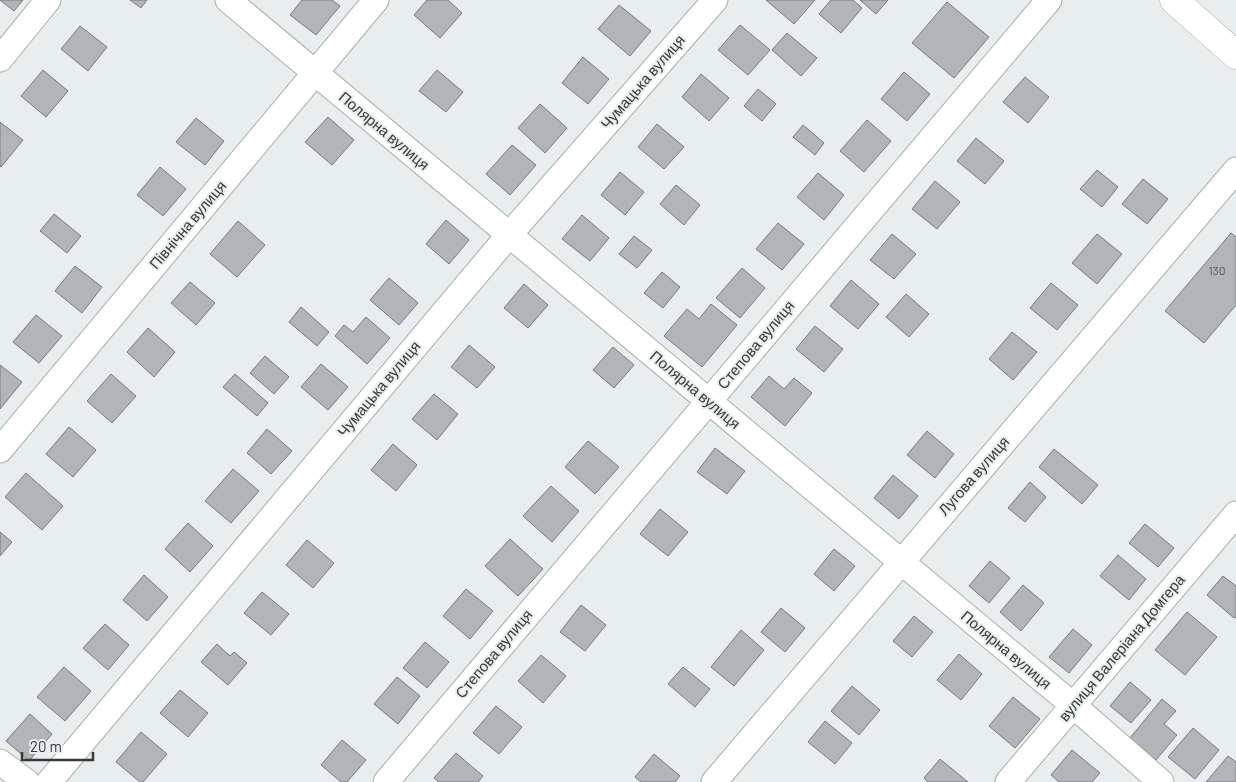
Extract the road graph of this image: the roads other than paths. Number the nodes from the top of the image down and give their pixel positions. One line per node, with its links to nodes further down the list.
1 (48, 0): 8 (street)
2 (228, 0): 9 (street, Полярна вулиця)
3 (376, 0): 9 (street, Північна вулиця)
4 (715, 0): 11 (street, Чумацька вулиця)
5 (1049, 0): 12 (street, Степова вулиця)
6 (1174, 0): 7 (street)
7 (1236, 55)
8 (0, 59)
9 (315, 72): 11 (street, Полярна вулиця); 13 (street, Північна вулиця)
10 (1236, 170): 15 (street, Лугова вулиця)
11 (509, 235): 12 (street, Полярна вулиця); 19 (street, Чумацька вулиця)
12 (708, 401): 15 (street, Полярна вулиця); 20 (street, Степова вулиця)
13 (0, 450)
14 (1236, 514): 16 (street, вулиця Валеріана Домгера)
15 (901, 562): 16 (street, Полярна вулиця); 21 (street, Лугова вулиця)
16 (1074, 706): 22 (street, вулиця Валеріана Домгера); 23 (street, Полярна вулиця)
17 (0, 762): 18 (street)
18 (27, 782)
19 (49, 782)
20 (386, 782)
21 (714, 782)
22 (1008, 782)
23 (1161, 782)

